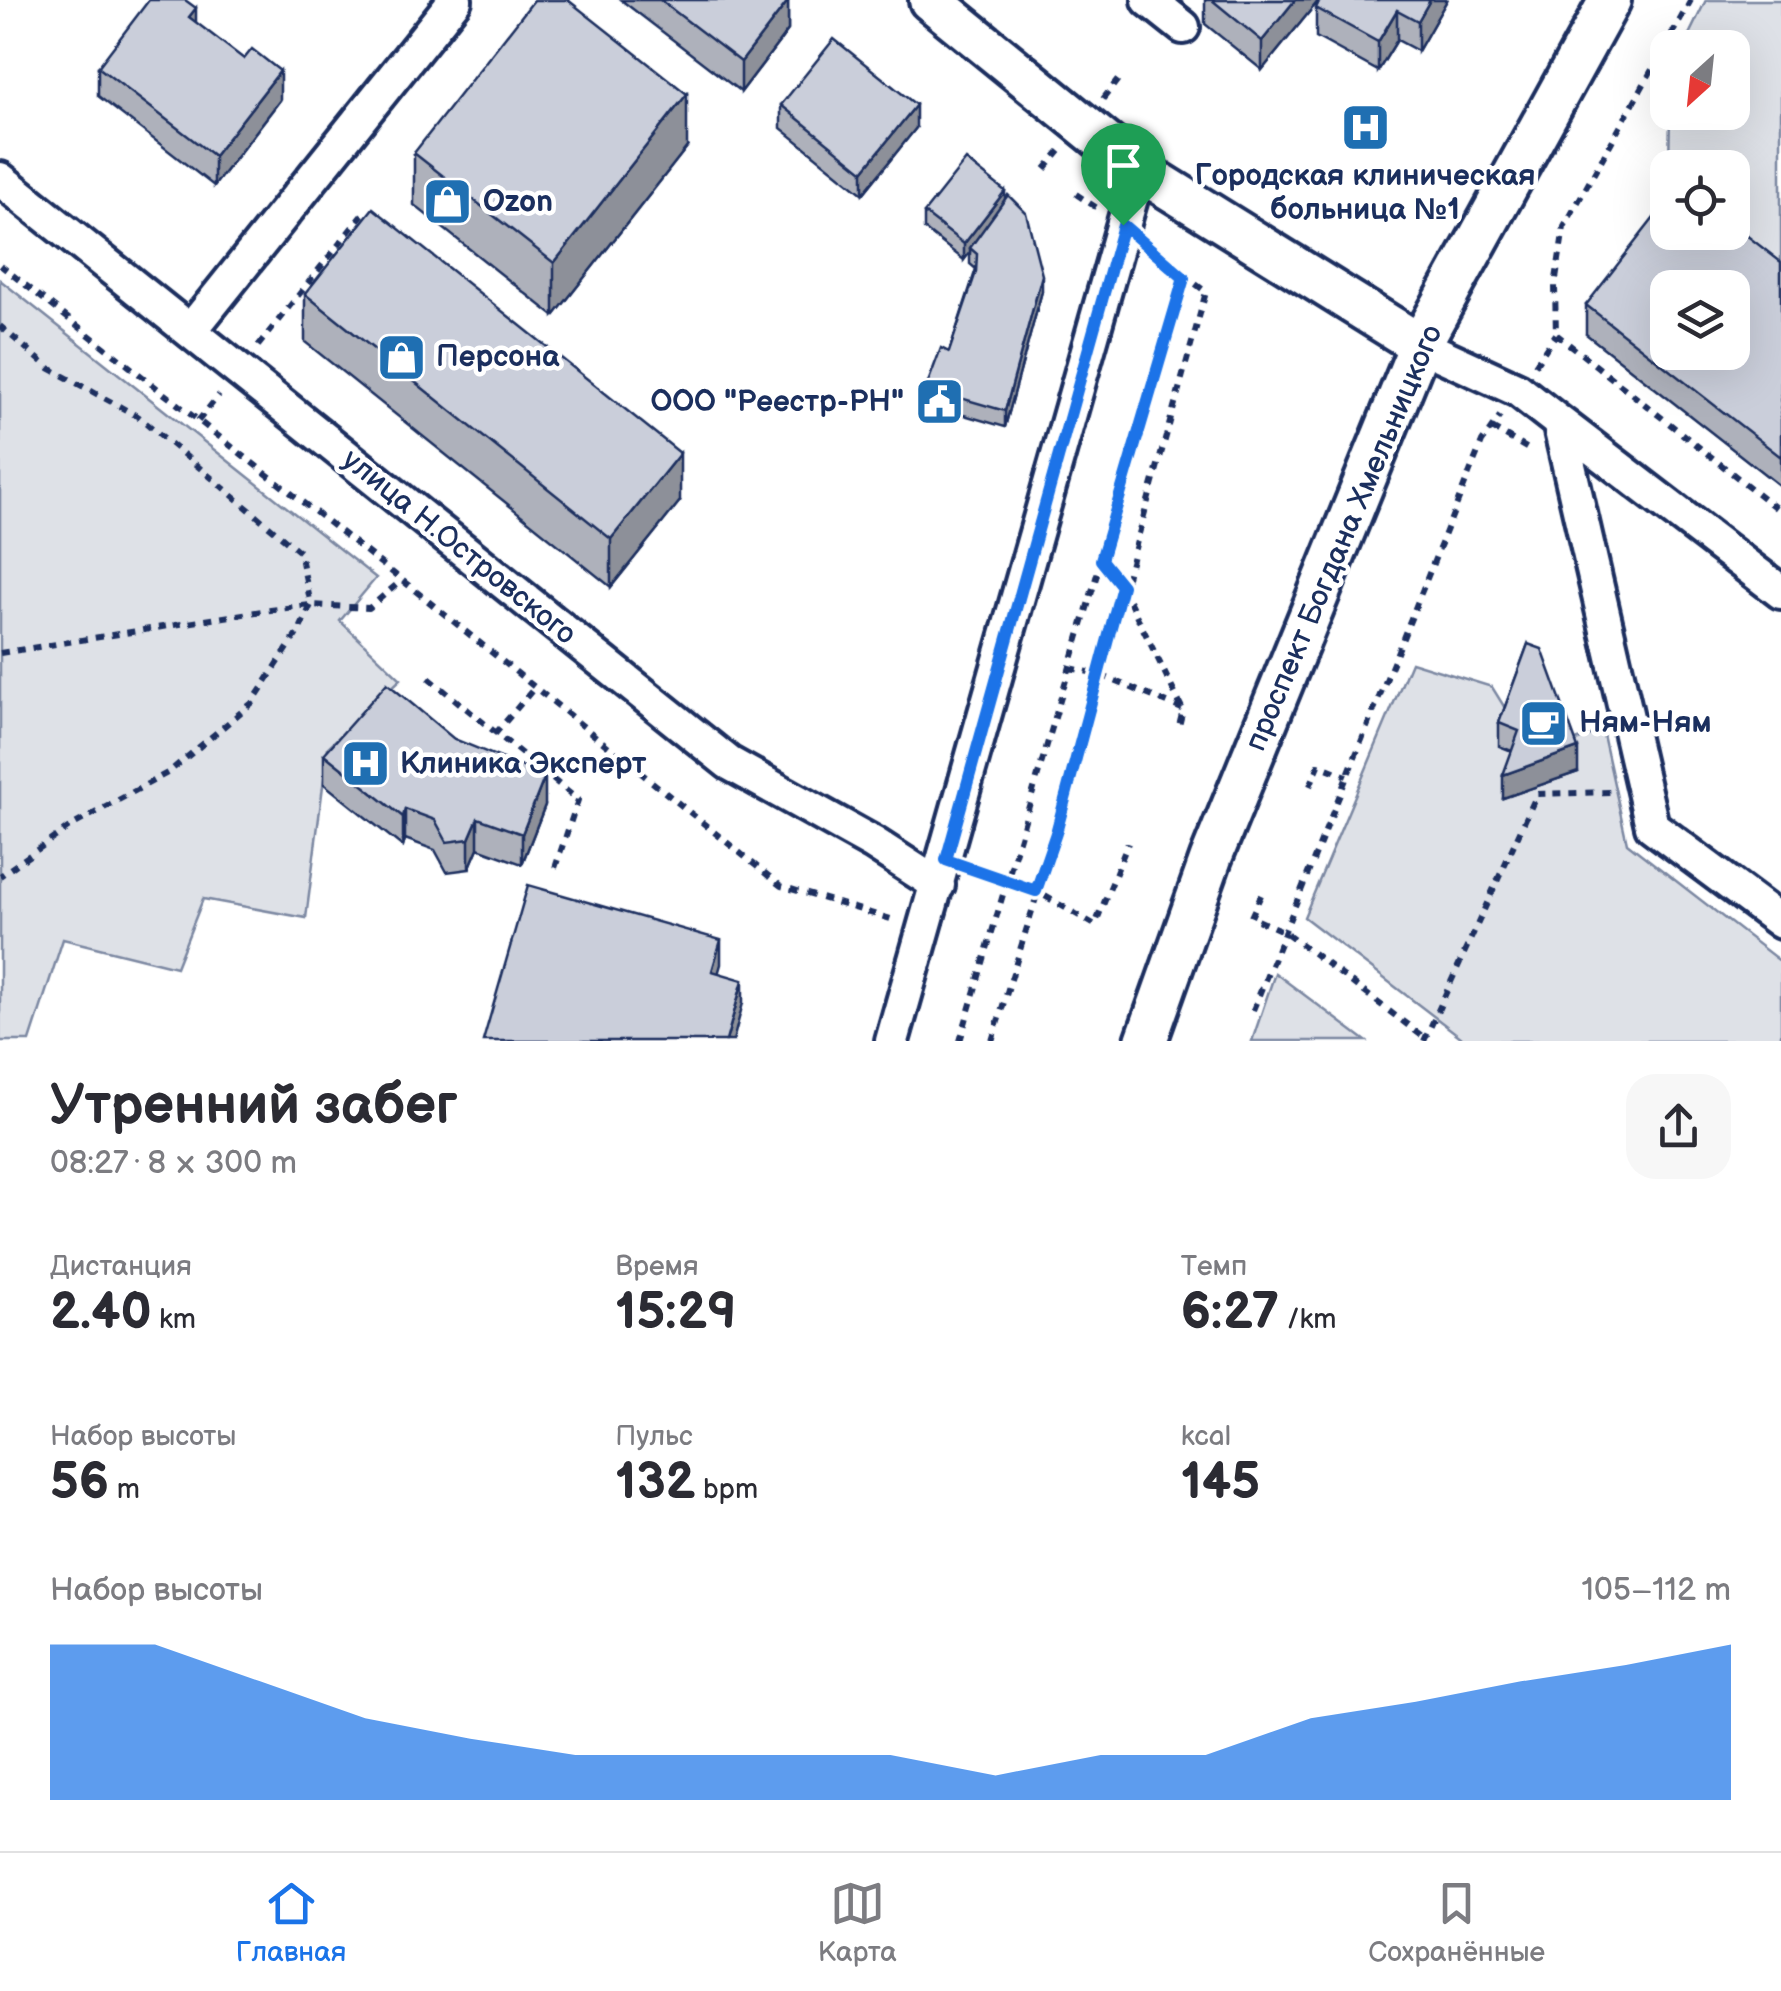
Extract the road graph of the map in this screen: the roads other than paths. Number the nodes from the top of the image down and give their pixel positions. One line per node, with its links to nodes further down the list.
1 (455, 0): 8 (street)
2 (930, 0): 6 (main road)
3 (1149, 0): 5 (street)
4 (1610, 0): 9 (main road, проспект Богдана Хмельницкого)
5 (1183, 27)
6 (1139, 170): 9 (main road); 12 (street)
7 (0, 180): 8 (street, улица Н.Островского)
8 (190, 331): 12 (street, улица Н.Островского)
9 (1416, 356): 10 (street); 15 (main road, проспект Богдана Хмельницкого)
10 (1559, 422): 11 (street); 13 (street)
11 (1781, 592)
12 (942, 872): 14 (street)
13 (1781, 922)
14 (892, 1041)
15 (1146, 1041)

